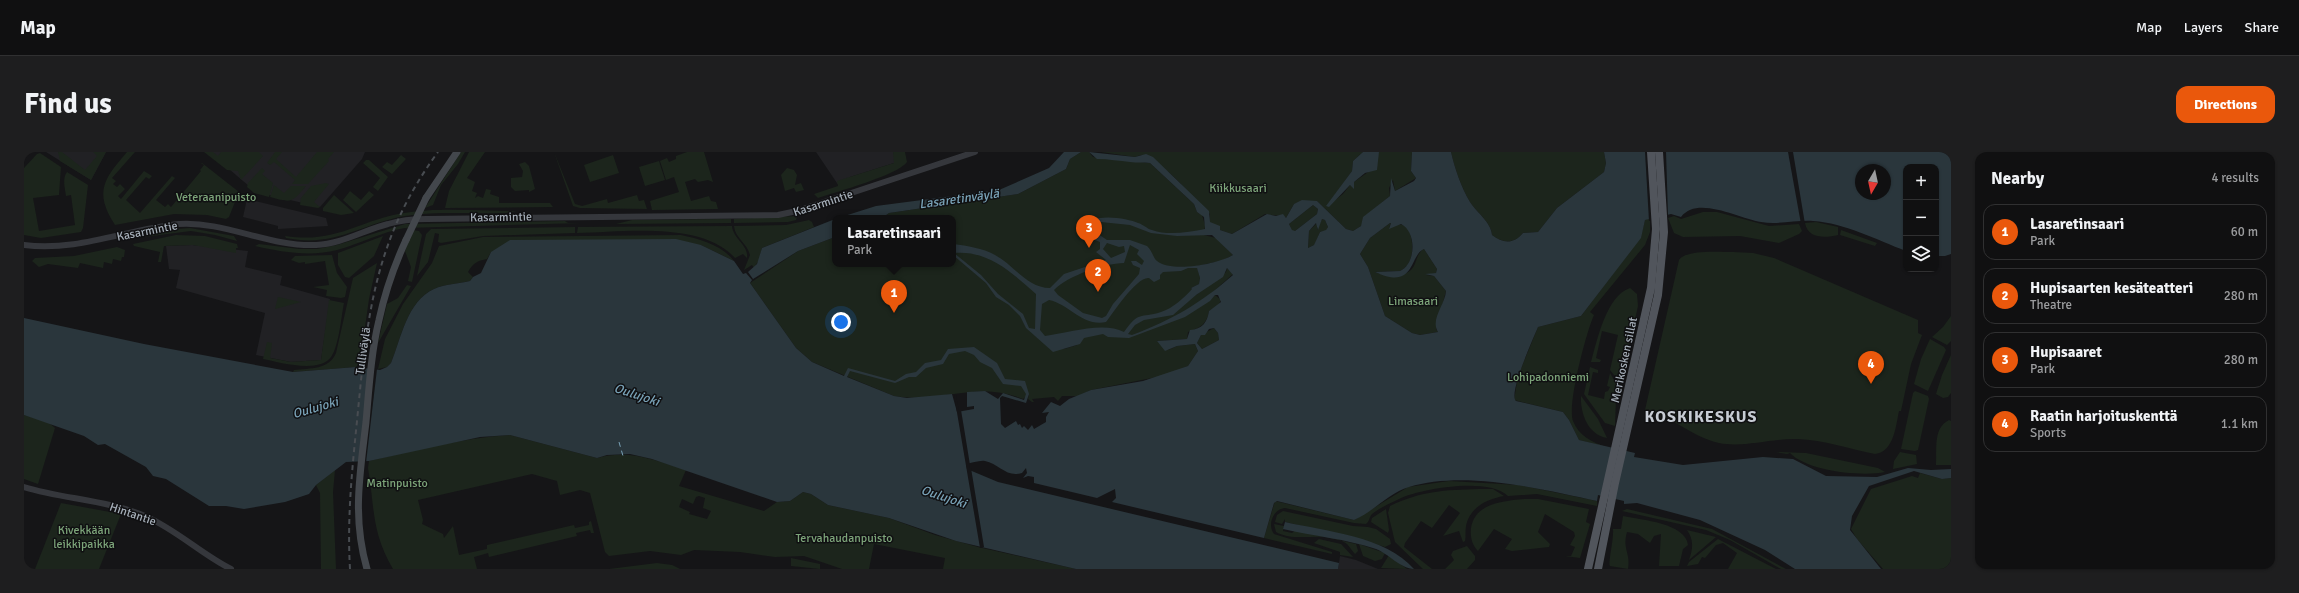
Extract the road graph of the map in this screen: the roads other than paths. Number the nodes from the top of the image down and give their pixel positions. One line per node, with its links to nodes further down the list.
1 (456, 152): 10 (main road, Tulliväylä, bridge)
2 (975, 152): 6 (street, Kasarmintie)
3 (1651, 152): 5 (main road, Merikosken sillat)
4 (1659, 152): 5 (main road, Merikosken sillat)
5 (1660, 228): 7 (main road, Merikosken sillat)
6 (24, 245)
7 (1625, 425): 11 (main road, Merikosken sillat); 12 (main road, Merikosken sillat)
8 (24, 487): 9 (street, Hintantie)
9 (231, 569)
10 (367, 569)
11 (1588, 569)
12 (1598, 569)

